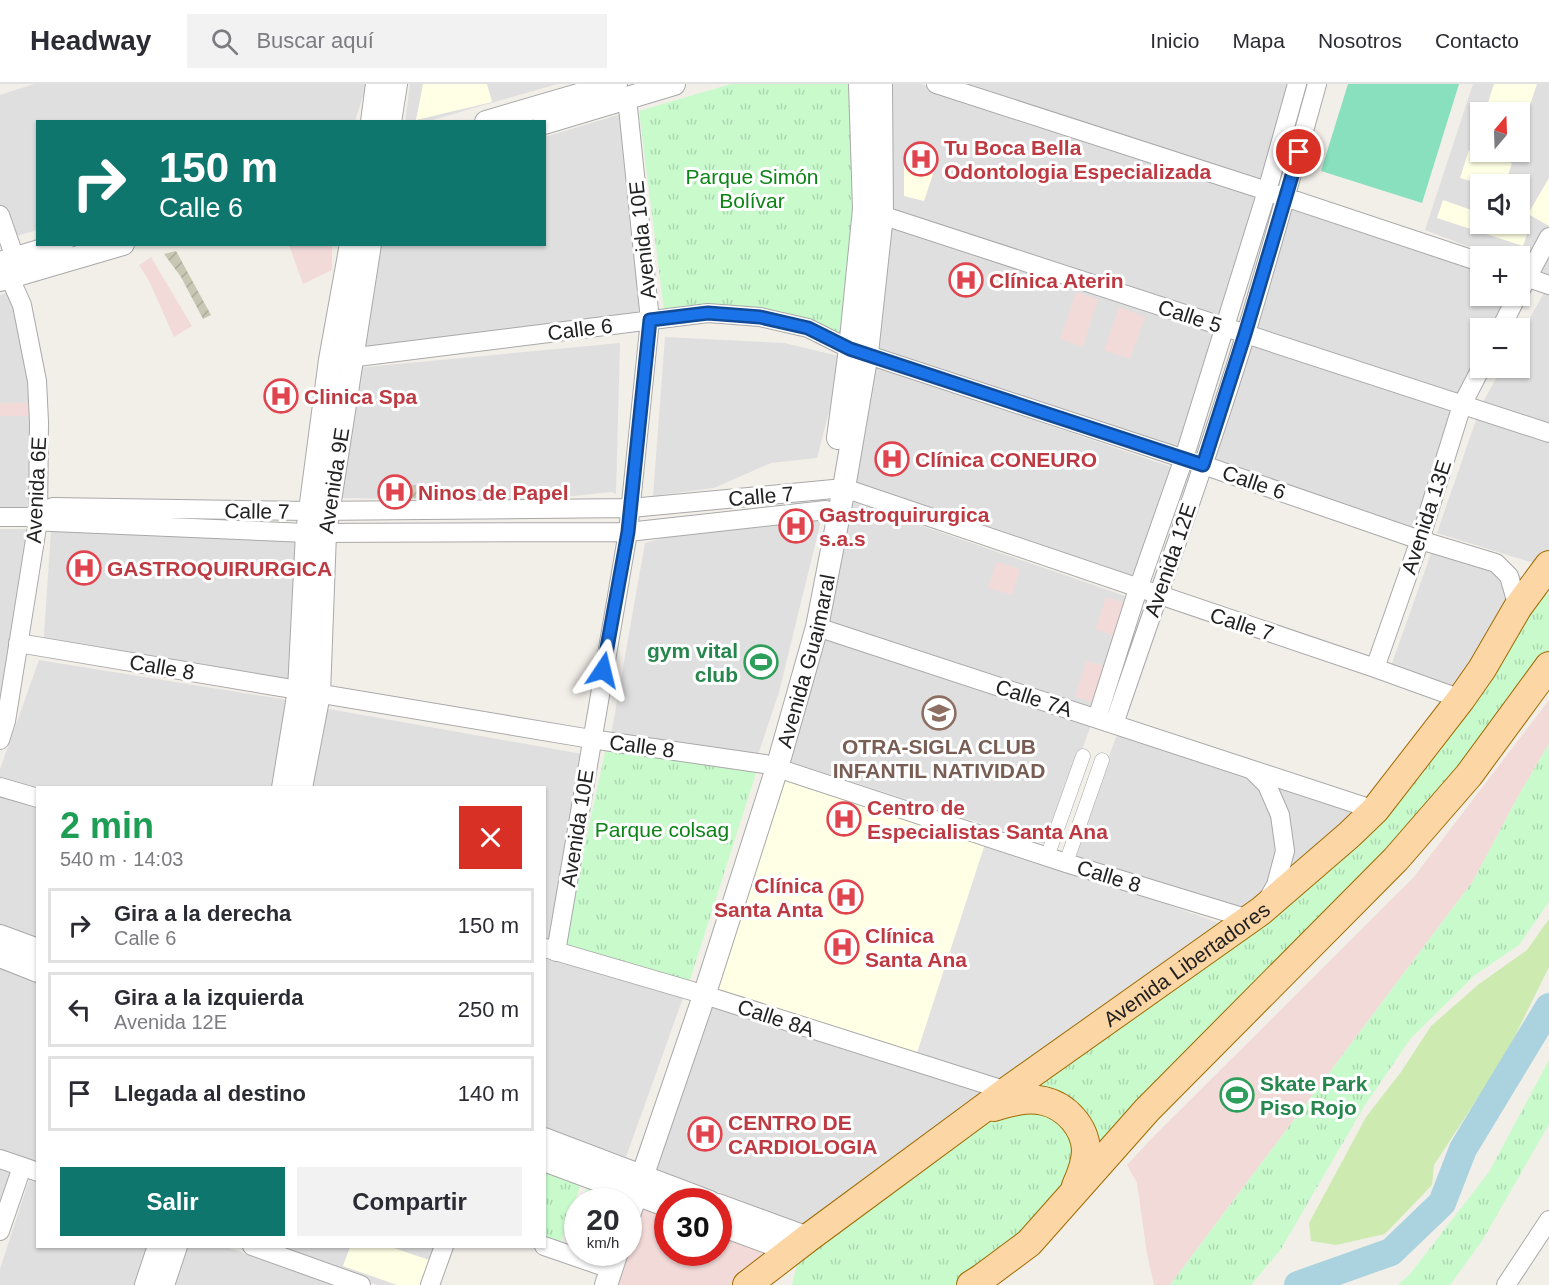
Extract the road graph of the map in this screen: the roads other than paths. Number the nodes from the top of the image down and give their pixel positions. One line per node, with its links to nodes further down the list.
1 (377, 84): 10 (street)
2 (396, 84): 11 (street)
3 (674, 84): 9 (street)
4 (860, 84): 16 (street, Avenida Guaimaral)
5 (881, 84): 16 (street, Avenida Guaimaral)
6 (936, 84): 14 (street)
7 (1297, 84): 14 (street, Avenida 12E)
8 (1317, 84): 15 (street, Avenida 12E)
9 (621, 91): 12 (street); 13 (street); 28 (street, Avenida 10E)
10 (372, 120)
11 (390, 120)
12 (495, 120)
13 (546, 122)
14 (1268, 191): 15 (street); 29 (street, Avenida 12E)
15 (1286, 197): 23 (street); 30 (street, Avenida 12E)
16 (873, 212): 29 (street, Calle 5); 31 (street, Avenida Guaimaral)
17 (0, 215): 24 (street, Avenida 6E)
18 (1549, 237): 25 (street)
19 (57, 246): 24 (street)
20 (112, 246): 24 (street)
21 (351, 246): 32 (street, Avenida 9E)
22 (369, 246): 32 (street, Avenida 9E)
23 (1470, 259)
24 (5, 266): 41 (street, Avenida 6E)
25 (1530, 268)
26 (1530, 282): 27 (street)
27 (1549, 285)
28 (650, 320): 31 (street, Calle 6); 32 (street, Calle 6); 39 (street, Avenida 10E)
29 (1224, 327): 30 (street, Calle 5); 36 (street, Avenida 12E)
30 (1245, 334): 34 (street, Calle 5); 37 (street, Avenida 12E)
31 (859, 351): 36 (street, Calle 6); 38 (street, Avenida Guaimaral)
32 (341, 359): 42 (street, Avenida 9E)
33 (1476, 378): 34 (street, Avenida 13E)
34 (1462, 405): 35 (street, Calle 5); 44 (street, Avenida 13E)
35 (1549, 433)
36 (1184, 458): 37 (street, Calle 6); 47 (street, Avenida 12E)
37 (1203, 465): 44 (street, Calle 6); 48 (street, Avenida 12E)
38 (834, 496): 39 (street, Calle 7); 43 (street, Calle 7); 47 (street, Calle 7); 50 (street, Avenida Guaimaral); 63 (street, Avenida Guaimaral)
39 (631, 508): 42 (street, Calle 7); 43 (street, Avenida 10E)
40 (0, 517): 41 (street, Calle 7)
41 (35, 517): 42 (street, Calle 7); 51 (street, Avenida 6E)
42 (317, 522): 43 (street, Calle 7); 54 (street, Avenida 9E)
43 (628, 532): 59 (street, Avenida 10E)
44 (1420, 540): 49 (street, Calle 6); 53 (street, Avenida 13E)
45 (1549, 567): 46 (main road); 49 (main road, Avenida Libertadores)
46 (1549, 587)
47 (1138, 589): 48 (street, Calle 7); 56 (street, Avenida 12E)
48 (1157, 595): 53 (street, Calle 7); 58 (street, Avenida 12E)
49 (1518, 607): 55 (main road, Avenida Libertadores)
50 (817, 627): 56 (street, Calle 7A); 63 (street, Avenida Guaimaral)
51 (18, 643): 54 (street, Calle 8); 57 (street, Avenida 6E)
52 (1549, 666): 87 (main road)
53 (1375, 668): 55 (street, Calle 7)
54 (309, 692): 59 (street, Calle 8); 65 (street, Avenida 9E); 66 (street, Avenida 9E)
55 (1461, 699): 69 (main road, Avenida Libertadores)
56 (1097, 718): 58 (street, Calle 7A)
57 (3, 720): 60 (street, Avenida 6E)
58 (1114, 724): 64 (street, Calle 7A)
59 (591, 739): 63 (street, Calle 8); 75 (street, Avenida 10E)
60 (0, 740)
61 (1083, 756): 70 (street)
62 (1102, 760): 71 (street)
63 (771, 766): 70 (street, Calle 8); 78 (street, Avenida Guaimaral)
64 (1252, 769): 69 (street, Calle 7A); 72 (street)
65 (284, 786)
66 (301, 786)
67 (0, 787): 68 (street)
68 (36, 797)
69 (1375, 810): 72 (main road, Avenida Libertadores)
70 (1047, 856): 71 (street, Calle 8)
71 (1066, 863): 72 (street, Calle 8)
72 (1255, 915): 79 (main road, Avenida Libertadores)
73 (0, 936): 74 (street)
74 (36, 949)
75 (550, 950): 78 (street, Calle 8A)
76 (0, 956): 77 (street)
77 (36, 970)
78 (698, 993): 79 (street, Calle 8A); 85 (street, Avenida Guaimaral)
79 (1007, 1091): 80 (main road, Avenida Libertadores)
80 (981, 1111): 87 (main road); 93 (main road, Avenida Libertadores)
81 (546, 1140): 85 (street)
82 (0, 1159): 84 (street)
83 (546, 1161): 85 (street)
84 (30, 1169): 92 (street)
85 (631, 1187): 86 (street); 88 (street)
86 (654, 1191)
87 (1072, 1193): 106 (main road)
88 (654, 1199)
89 (732, 1211): 93 (street)
90 (1549, 1220): 107 (street)
91 (732, 1227): 93 (street)
92 (0, 1231)
93 (801, 1244): 104 (main road, Avenida Libertadores); 105 (main road)
94 (546, 1247): 99 (street)
95 (158, 1248): 100 (street)
96 (175, 1248): 101 (street)
97 (258, 1248): 102 (street)
98 (443, 1248): 103 (street)
99 (604, 1268)
100 (146, 1285)
101 (163, 1285)
102 (361, 1285)
103 (430, 1285)
104 (747, 1285)
105 (782, 1285)
106 (971, 1285)
107 (1506, 1285)

